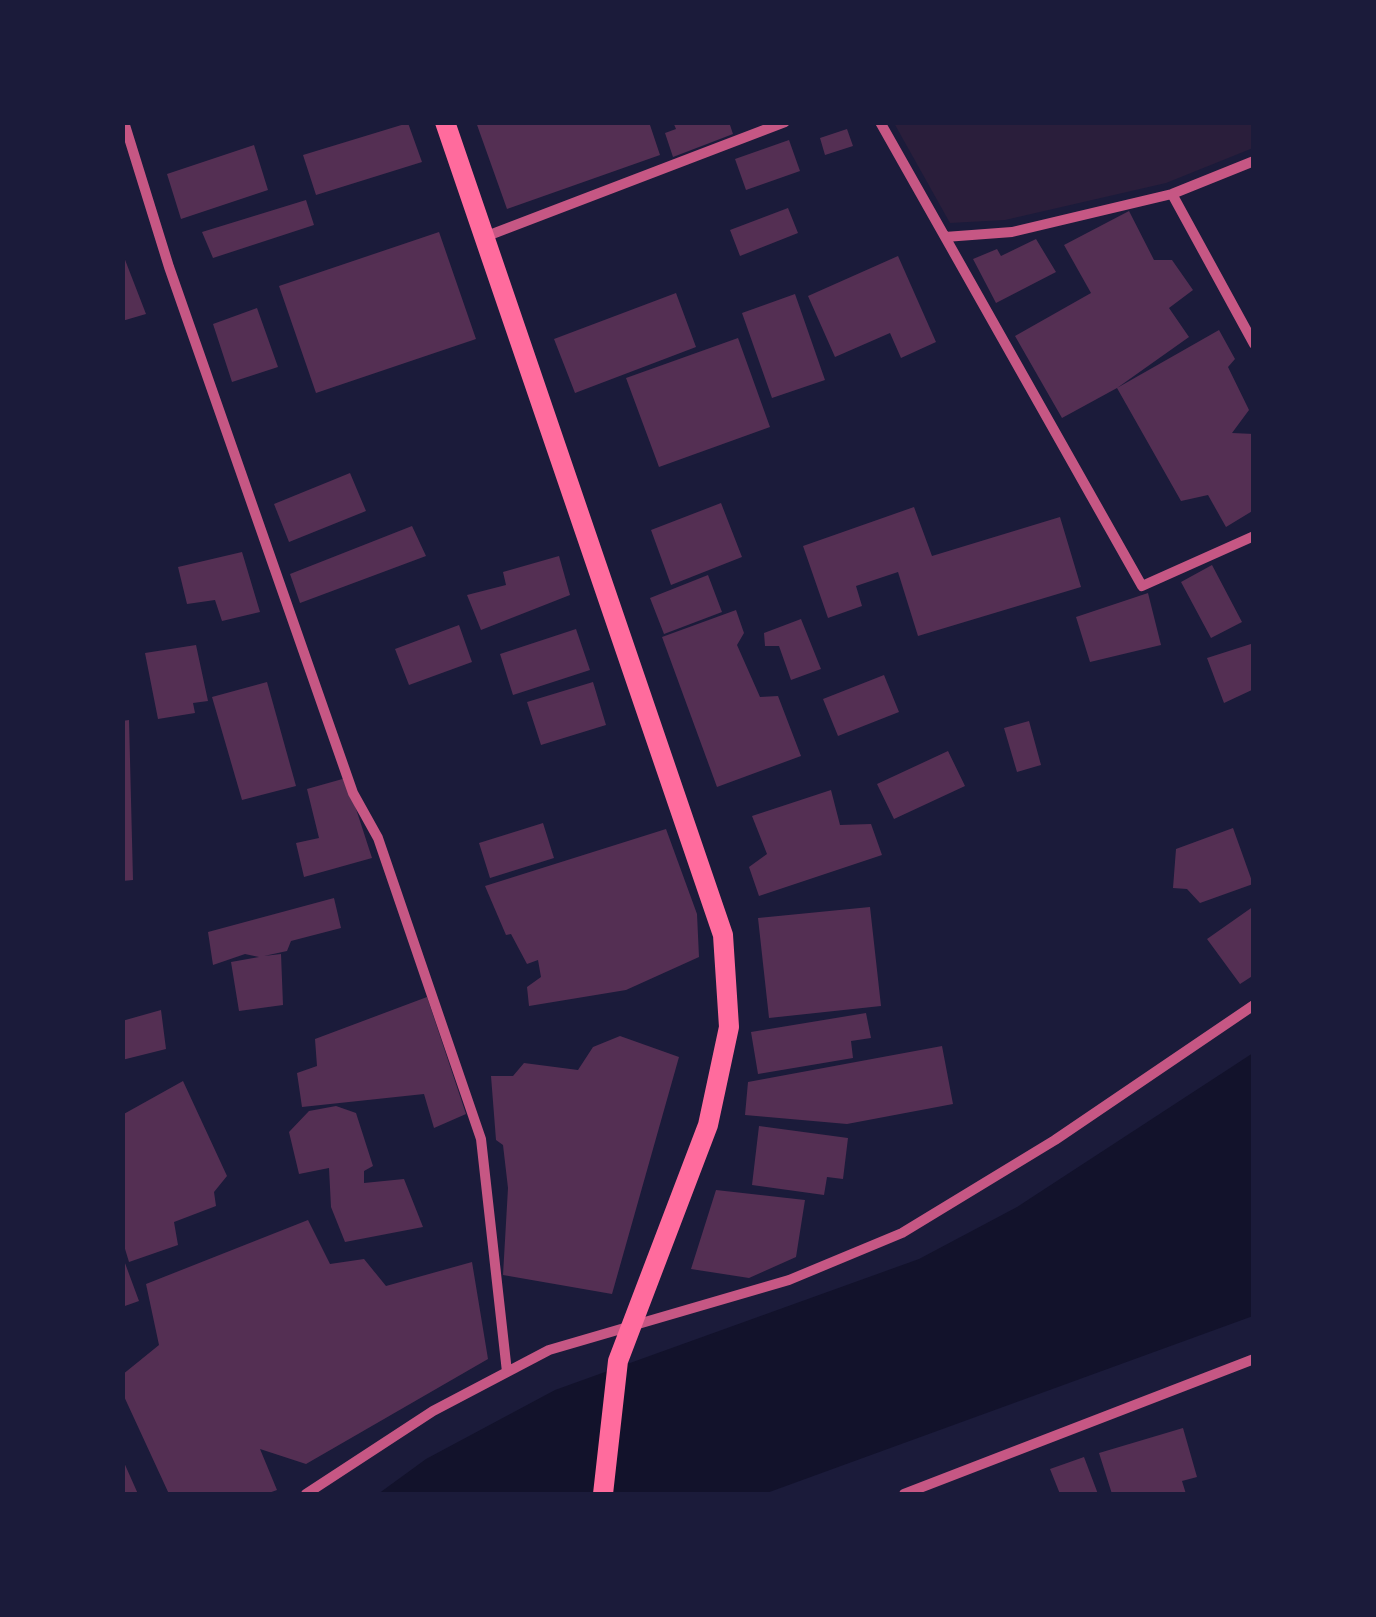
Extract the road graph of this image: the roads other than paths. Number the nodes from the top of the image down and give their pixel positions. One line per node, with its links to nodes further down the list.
1 (124, 122): 14 (street)
2 (445, 122): 7 (main road)
3 (785, 122): 7 (street)
4 (880, 122): 8 (street)
5 (1254, 162): 6 (street)
6 (1172, 194): 8 (street); 9 (street)
7 (487, 236): 12 (main road)
8 (945, 236): 10 (street)
9 (1254, 344)
10 (1254, 536)
11 (1254, 1005): 12 (street)
12 (633, 1325): 14 (street); 16 (main road)
13 (1254, 1359): 17 (street)
14 (507, 1372): 15 (street)
15 (306, 1494)
16 (603, 1494)
17 (904, 1494)

